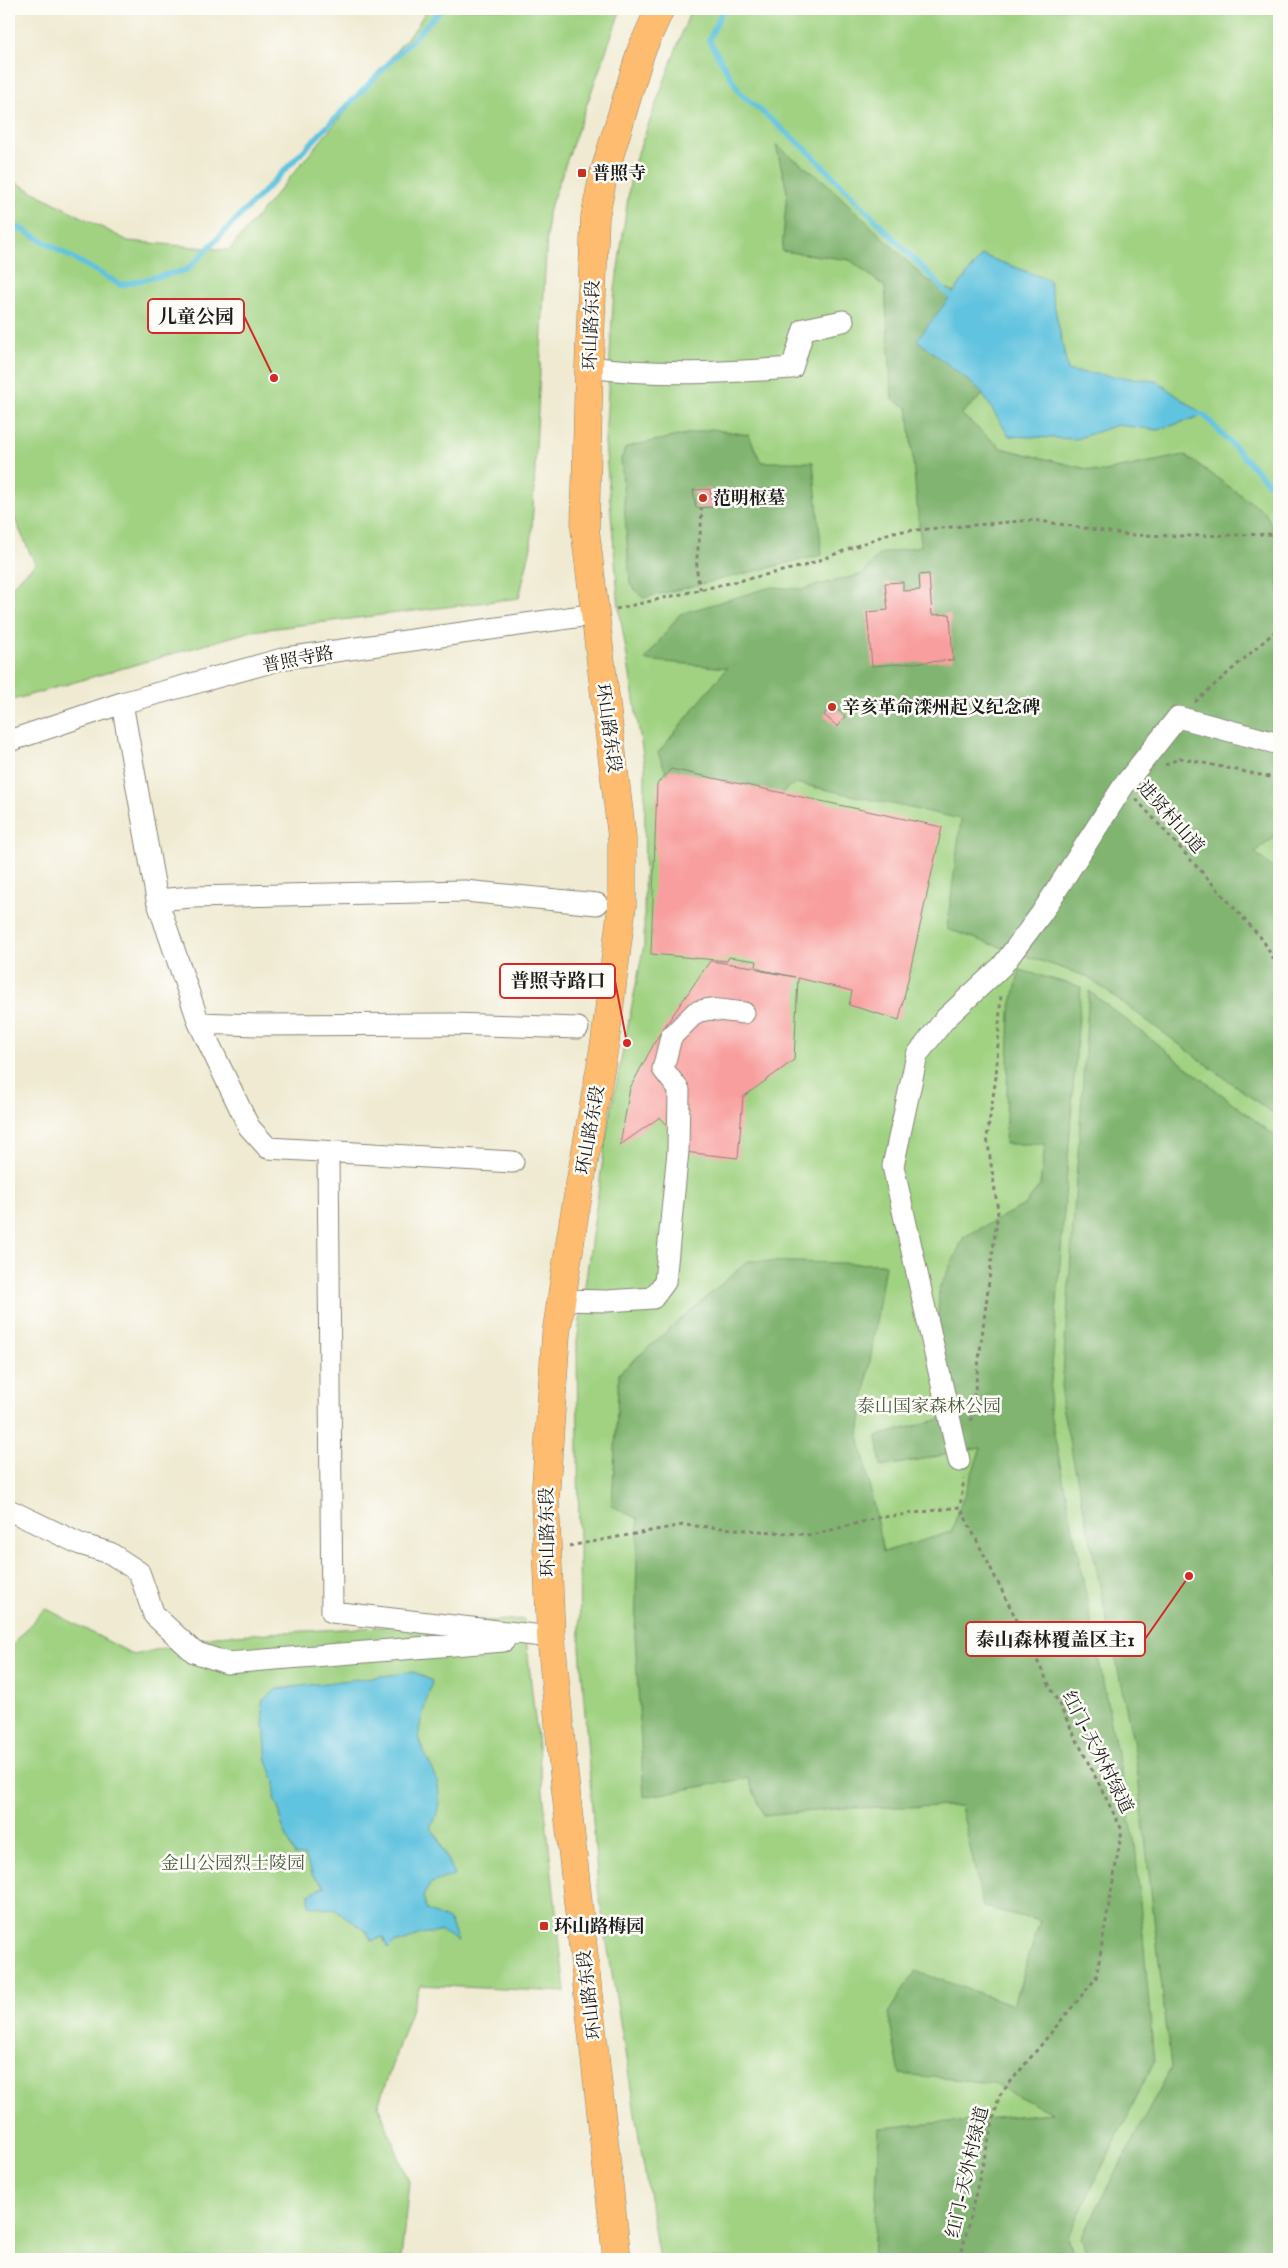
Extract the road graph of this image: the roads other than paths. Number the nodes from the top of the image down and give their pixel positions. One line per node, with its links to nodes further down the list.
1 (660, 9): 3 (main road, 环山路东段)
2 (843, 321): 3 (street)
3 (588, 367): 4 (main road, 环山路东段)
4 (596, 614): 5 (street, 普照寺路); 15 (main road, 环山路东段)
5 (122, 702): 6 (street, 普照寺路); 8 (street)
6 (9, 741)
7 (1279, 744): 16 (street)
8 (157, 900): 9 (street); 11 (street)
9 (597, 904)
10 (744, 1013): 15 (street)
11 (199, 1023): 12 (street); 13 (street)
12 (578, 1028)
13 (328, 1152): 14 (street); 18 (street)
14 (513, 1162)
15 (561, 1300): 18 (main road, 环山路东段)
16 (959, 1461)
17 (9, 1510): 18 (street)
18 (551, 1637): 19 (main road, 环山路东段)
19 (617, 2259)

